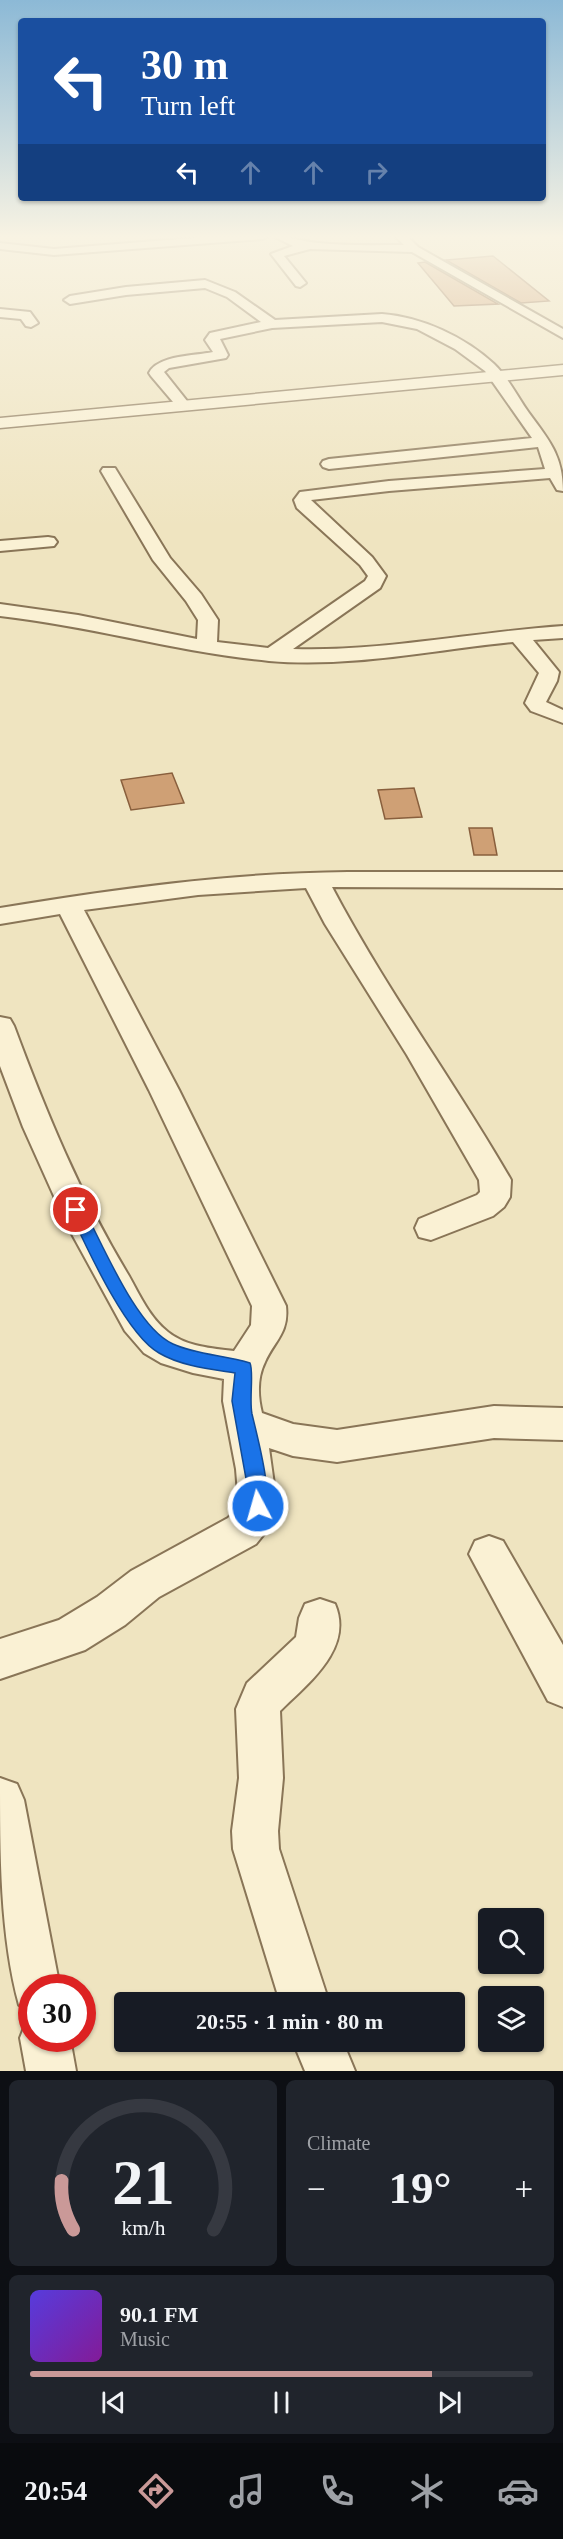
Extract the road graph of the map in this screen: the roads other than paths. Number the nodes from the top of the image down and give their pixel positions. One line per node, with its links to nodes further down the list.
1 (231, 333): 5 (street)
2 (436, 333): 4 (street)
3 (563, 370): 4 (street)
4 (498, 377): 5 (street); 7 (street)
5 (184, 406): 6 (street)
6 (0, 423)
7 (543, 442): 8 (street); 9 (street)
8 (329, 464)
9 (558, 469): 17 (street)
10 (109, 471): 16 (street)
11 (48, 542): 12 (street)
12 (0, 546)
13 (0, 610): 16 (street)
14 (563, 632): 15 (street)
15 (518, 635): 17 (street); 18 (street)
16 (207, 645): 17 (street)
17 (273, 654)
18 (563, 717)
19 (315, 880): 20 (street); 21 (street); 24 (street)
20 (563, 880)
21 (68, 904): 22 (street); 25 (street)
22 (0, 916)
23 (0, 1026): 25 (street)
24 (431, 1228)
25 (244, 1368): 26 (street)
26 (246, 1424): 27 (street); 30 (street)
27 (563, 1424)
28 (489, 1554): 31 (street)
29 (320, 1618): 34 (street)
30 (0, 1659)
31 (563, 1686)
32 (1, 1800): 33 (street)
33 (33, 1974)
34 (300, 1992)
35 (48, 2052): 37 (street)
36 (322, 2052): 38 (street)
37 (51, 2071)
38 (330, 2071)

